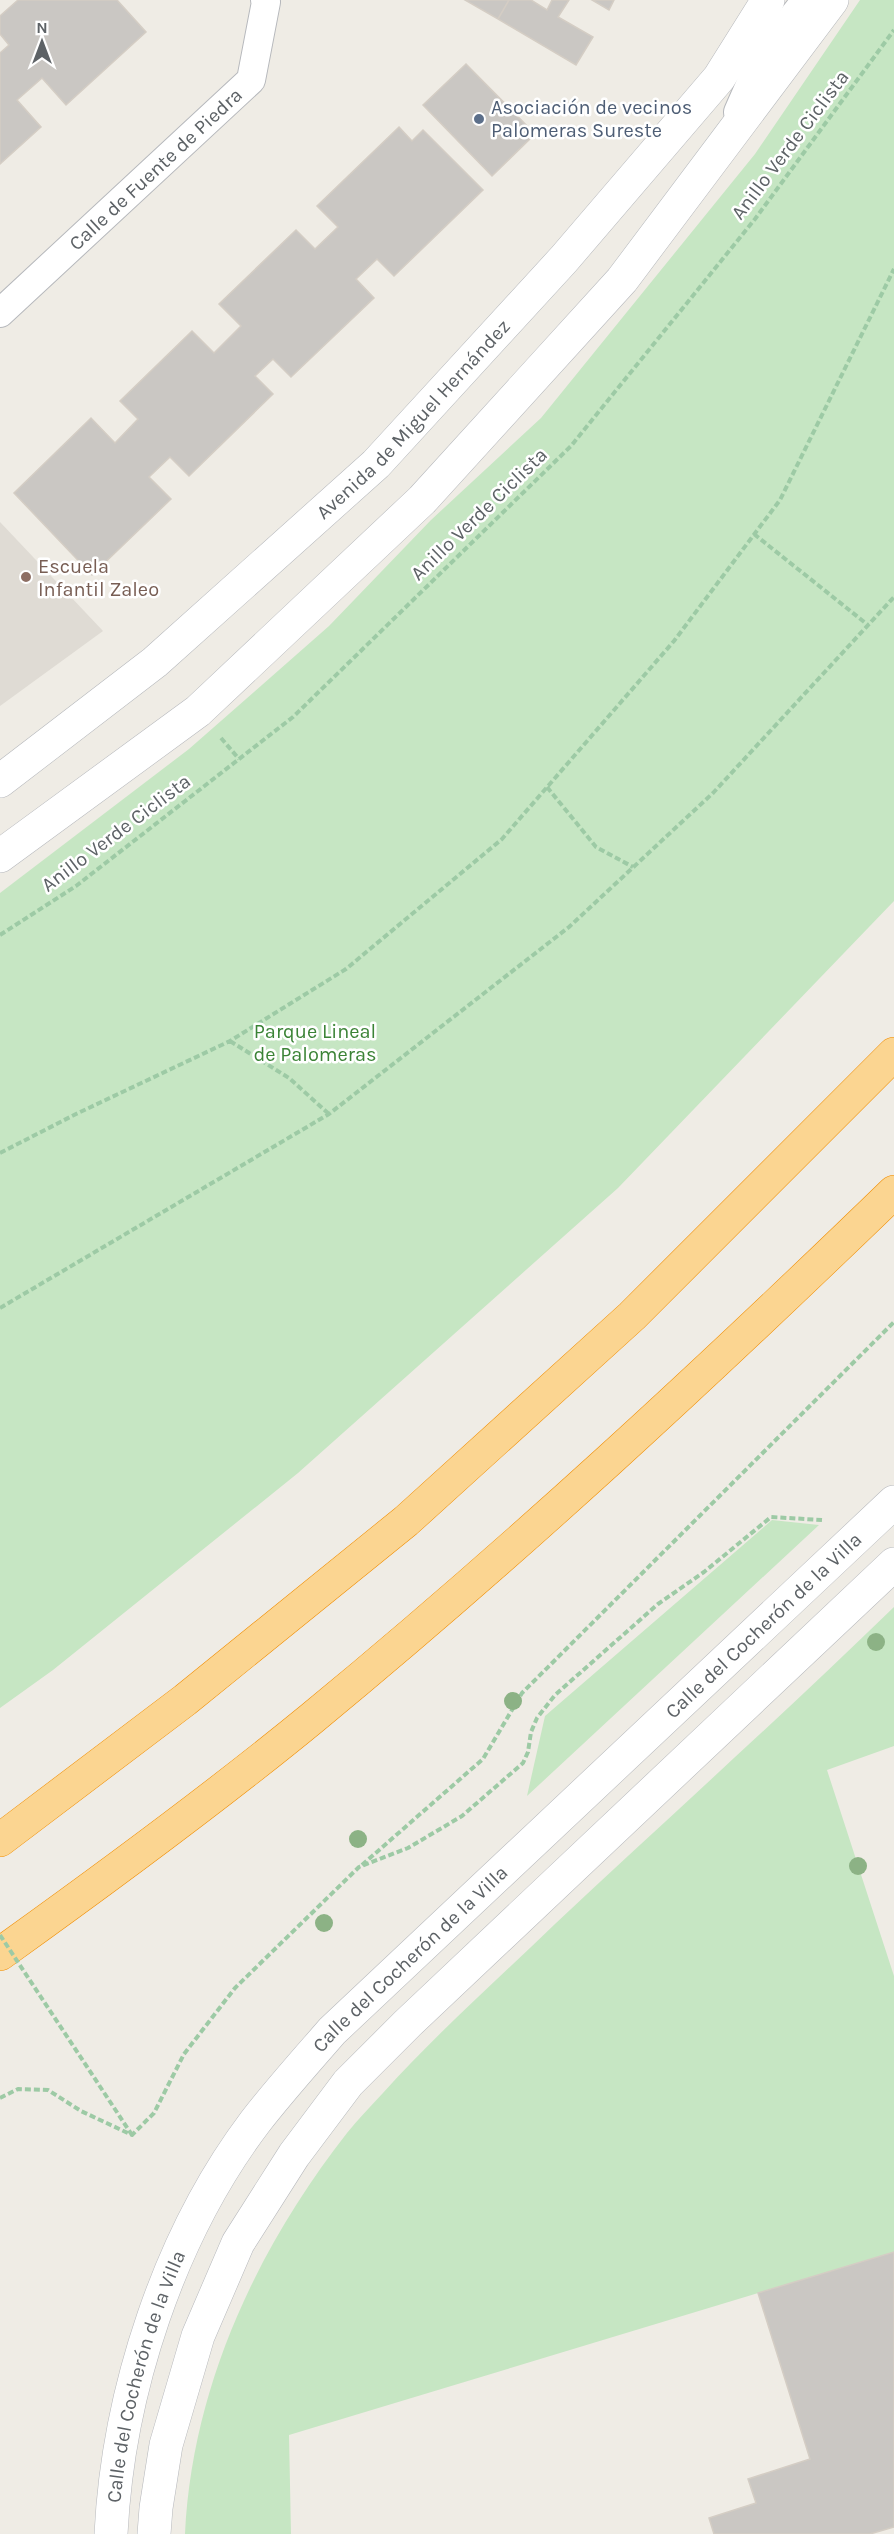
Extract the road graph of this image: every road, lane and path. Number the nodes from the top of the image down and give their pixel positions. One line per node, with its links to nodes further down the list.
1 (265, 0): 8 (street, Calle de Fuente de Piedra)
2 (768, 0): 14 (street, Avenida de Miguel Hernández)
3 (806, 0): 6 (street)
4 (832, 0): 6 (street)
5 (894, 30): 13 (path, Anillo Verde Ciclista)
6 (722, 147): 16 (street)
7 (894, 269): 9 (path)
8 (0, 313)
9 (754, 534): 11 (path); 15 (path)
10 (894, 597): 11 (path)
11 (868, 625): 17 (path)
12 (220, 736): 13 (path)
13 (239, 759): 18 (path, Anillo Verde Ciclista)
14 (0, 782)
15 (547, 787): 17 (path); 19 (path)
16 (0, 856)
17 (633, 867): 21 (path)
18 (0, 935)
19 (230, 1041): 21 (path); 22 (path)
20 (894, 1054): 29 (highway)
21 (329, 1114): 24 (path)
22 (0, 1153)
23 (894, 1192): 32 (highway)
24 (0, 1308)
25 (894, 1322): 30 (path)
26 (894, 1502): 35 (street, Calle del Cocherón de la Villa)
27 (824, 1520): 30 (path)
28 (894, 1564): 36 (street, Calle del Cocherón de la Villa)
29 (0, 1840)
30 (359, 1868): 34 (path)
31 (0, 1935): 34 (path, bridge)
32 (0, 1954)
33 (0, 2098): 34 (path)
34 (132, 2135)
35 (111, 2534)
36 (154, 2534)

